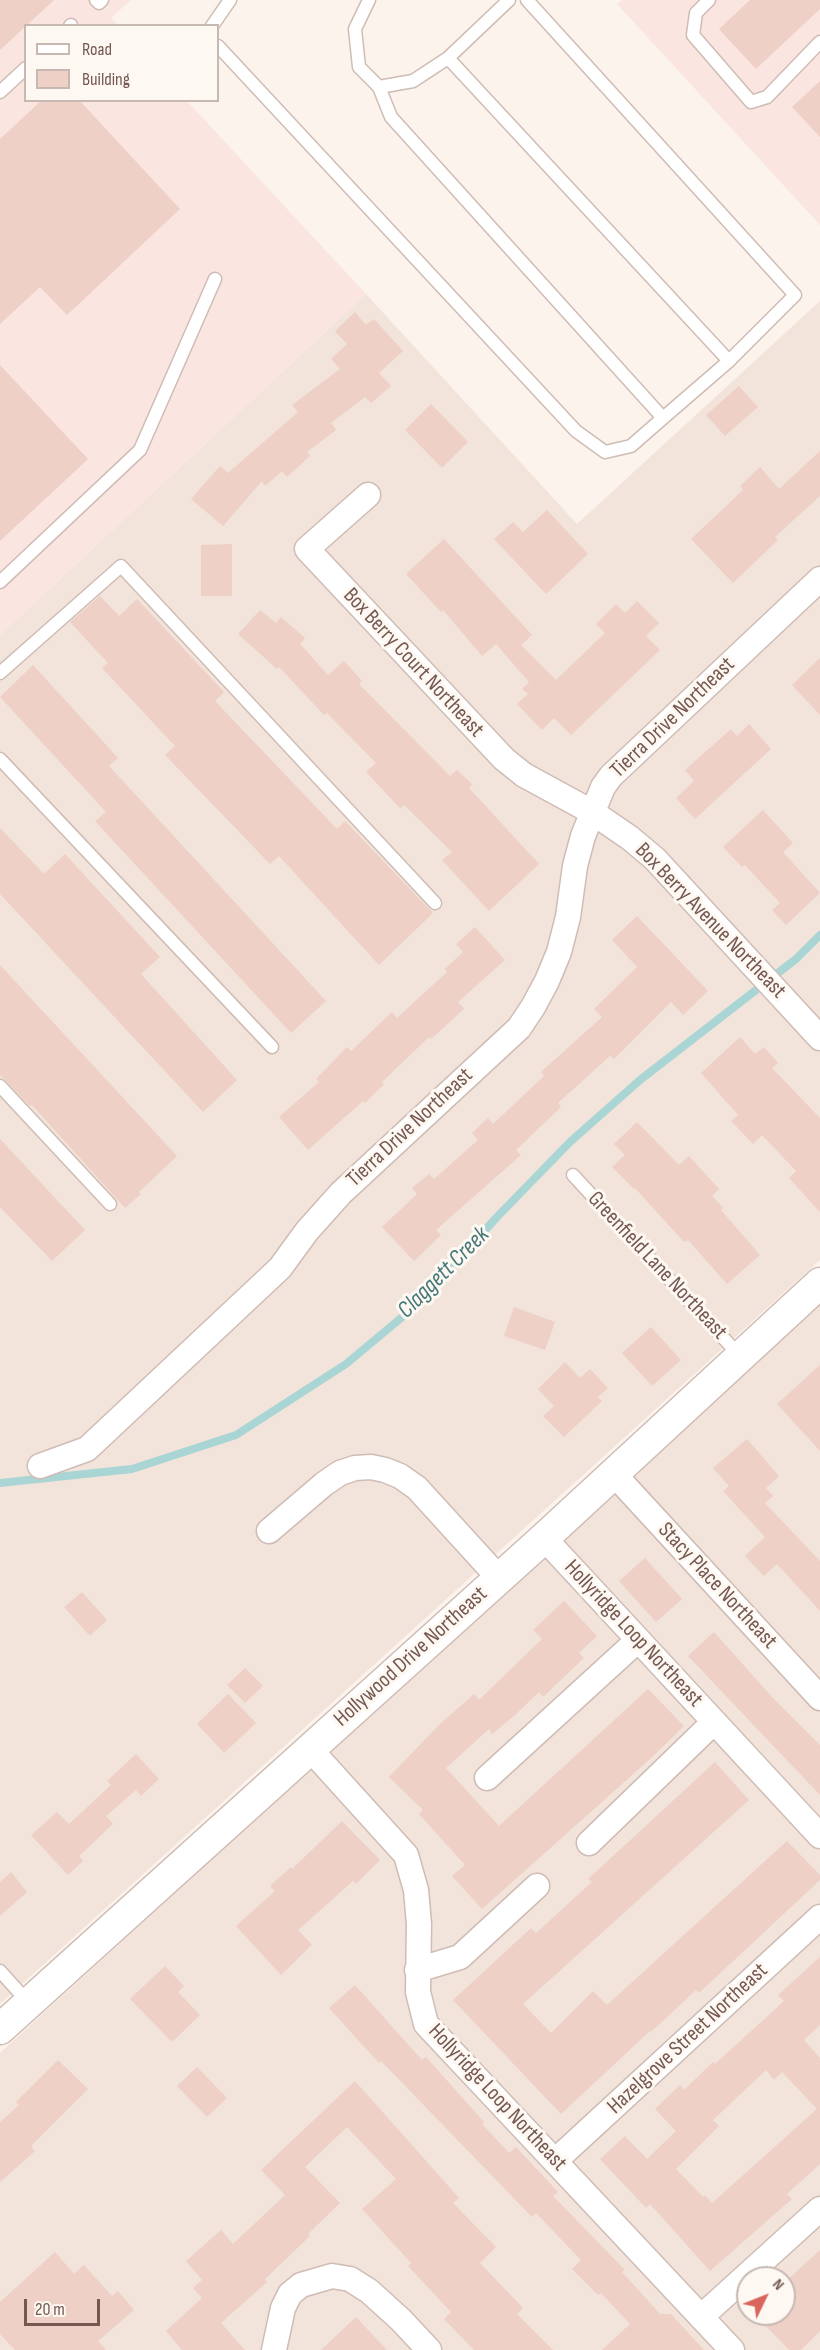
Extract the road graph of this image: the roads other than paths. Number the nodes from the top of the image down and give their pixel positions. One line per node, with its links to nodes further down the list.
1 (96, 0): 2 (lane)
2 (102, 0)
3 (230, 0): 8 (lane)
4 (369, 0): 13 (lane)
5 (509, 0): 11 (lane)
6 (527, 0): 16 (lane)
7 (709, 0): 9 (lane)
8 (213, 24)
9 (820, 42)
10 (219, 47): 17 (lane)
11 (448, 58): 13 (lane); 16 (lane)
12 (24, 70): 14 (lane)
13 (379, 87): 17 (lane)
14 (0, 92)
15 (215, 279): 20 (lane)
16 (729, 361): 17 (lane)
17 (663, 418)
18 (368, 495): 23 (street, Box Berry Court Northeast)
19 (820, 579): 23 (street, Tierra Drive Northeast)
20 (0, 582)
21 (0, 673): 24 (lane)
22 (0, 759): 26 (lane)
23 (592, 812): 25 (street, Box Berry Avenue Northeast); 32 (street, Tierra Drive Northeast)
24 (435, 903)
25 (820, 1038)
26 (272, 1047)
27 (0, 1086): 29 (lane)
28 (573, 1176): 31 (lane, Greenfield Lane Northeast)
29 (110, 1204)
30 (820, 1283): 31 (street, Hollywood Drive Northeast)
31 (741, 1357): 33 (street, Hollywood Drive Northeast)
32 (40, 1466)
33 (614, 1473): 35 (street, Hollywood Drive Northeast); 38 (street, Stacy Place Northeast)
34 (269, 1531): 36 (street)
35 (544, 1538): 36 (street, Hollywood Drive Northeast); 37 (street, Hollyridge Loop Northeast)
36 (499, 1578): 40 (street, Hollywood Drive Northeast)
37 (638, 1640): 39 (street, Hollyridge Loop Northeast); 41 (street)
38 (820, 1698)
39 (714, 1722): 42 (street, Hollyridge Loop Northeast); 43 (street)
40 (310, 1749): 46 (street, Hollyridge Loop Northeast); 48 (street, Hollywood Drive Northeast)
41 (487, 1778)
42 (820, 1836)
43 (589, 1843)
44 (537, 1886): 46 (street)
45 (820, 1917): 50 (street, Hazelgrove Street Northeast)
46 (417, 1970): 50 (street, Hollyridge Loop Northeast)
47 (0, 1971): 48 (lane)
48 (28, 2002): 49 (street, Hollywood Drive Northeast)
49 (0, 2029)
50 (555, 2161): 52 (street, Hollyridge Loop Northeast)
51 (820, 2210): 52 (street)
52 (701, 2318): 55 (street, Hollyridge Loop Northeast)
53 (274, 2350): 54 (street)
54 (429, 2350)
55 (732, 2350)

